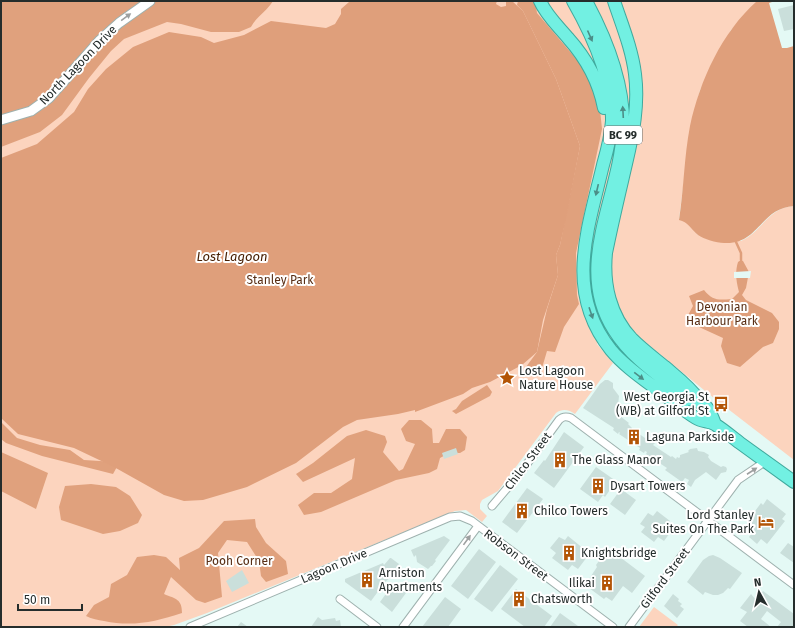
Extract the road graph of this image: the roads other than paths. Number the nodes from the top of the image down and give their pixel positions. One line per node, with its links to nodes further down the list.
1 (150, 1): 6 (street, North Lagoon Drive, one-way to 1)
2 (540, 1): 7 (highway)
3 (573, 1): 7 (highway, BC 99, one-way to 7)
4 (586, 1): 8 (highway, BC 99, one-way to 4)
5 (614, 1): 8 (highway)
6 (1, 120)
7 (606, 152): 10 (highway, BC 99, one-way to 10)
8 (614, 323): 9 (highway); 9 (highway, BC 99)
9 (700, 401): 10 (highway, BC 99)
10 (715, 424): 11 (highway, BC 99)
11 (766, 461): 12 (highway, BC 99); 14 (street, Gilford Street, one-way to 11)
12 (794, 482)
13 (492, 506): 14 (street, Chilco Street)
14 (707, 521): 16 (street); 22 (street, Gilford Street)
15 (478, 526): 18 (street, Lagoon Drive); 20 (street, one-way to 15); 21 (street, Robson Street)
16 (794, 585)
17 (340, 599): 19 (street)
18 (190, 627)
19 (377, 627)
20 (402, 627)
21 (613, 627)
22 (629, 627)

